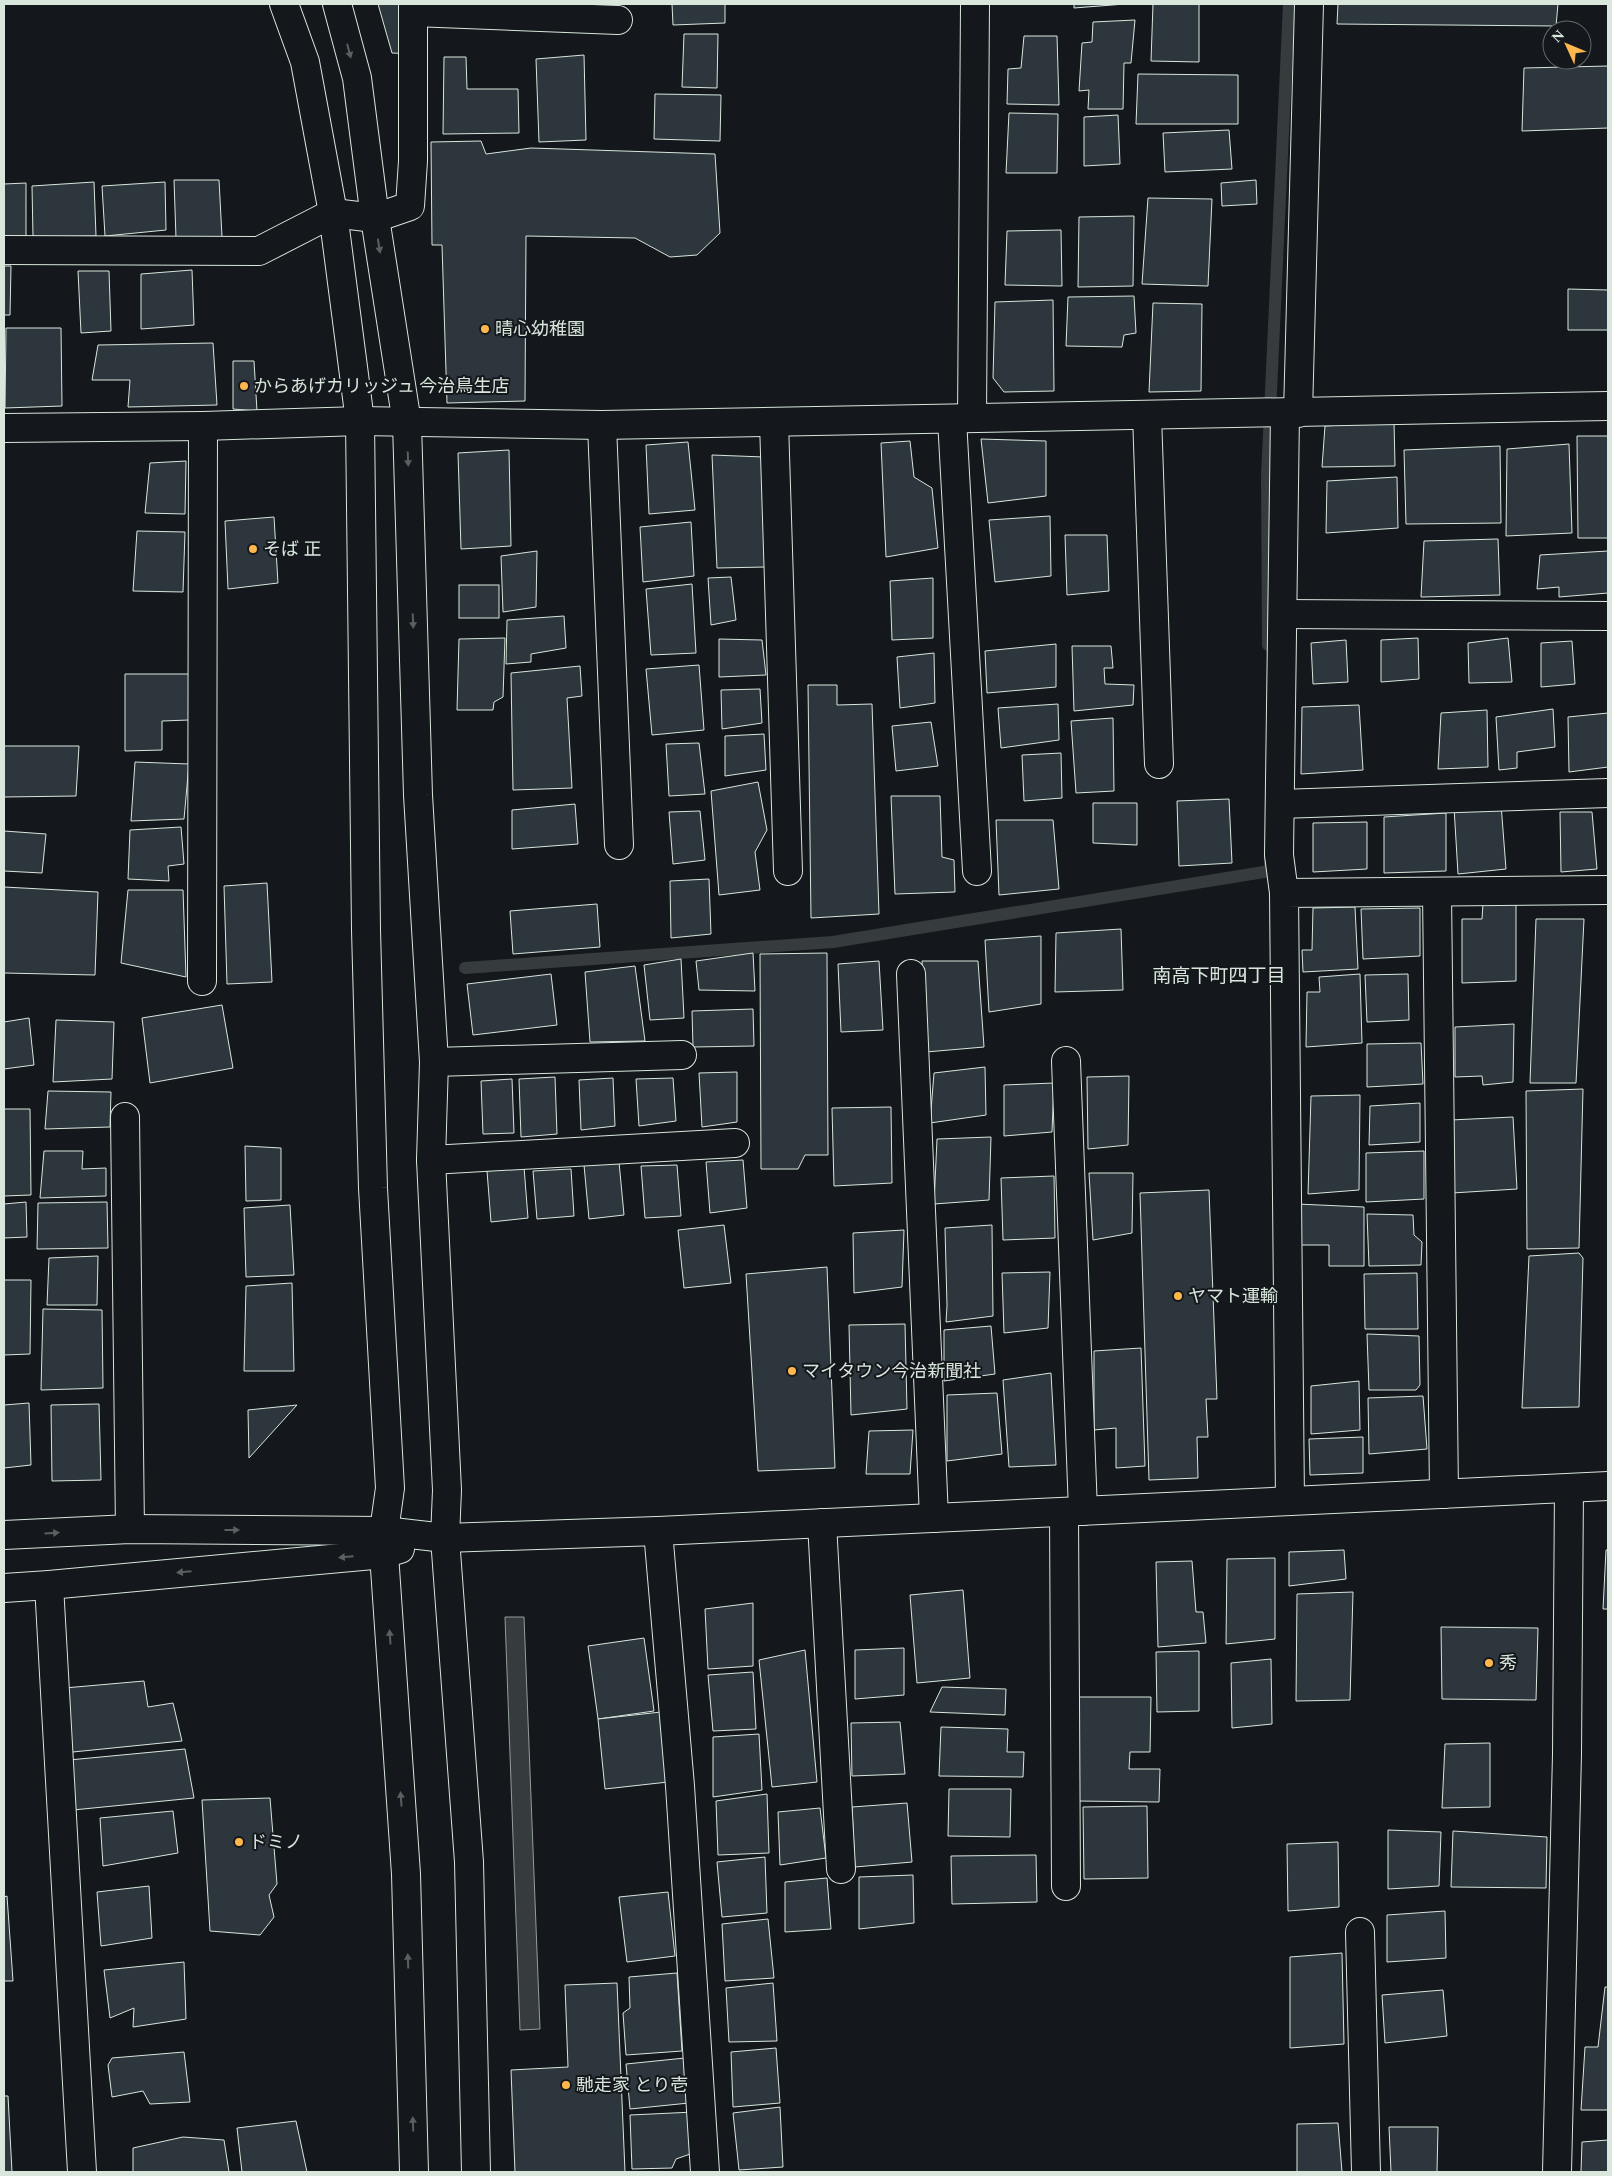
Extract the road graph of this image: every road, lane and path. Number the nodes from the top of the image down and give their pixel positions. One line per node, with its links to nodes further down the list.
1 (284, 4): 7 (street)
2 (336, 4): 8 (street, one-way to 8)
3 (975, 4): 13 (street)
4 (1309, 4): 11 (street)
5 (414, 8): 6 (street); 8 (street)
6 (618, 20)
7 (332, 213): 8 (street); 9 (street); 14 (street)
8 (375, 218): 15 (street, one-way to 15)
9 (4, 250)
10 (1608, 406): 11 (street)
11 (1292, 413): 12 (street); 20 (street)
12 (1147, 416): 13 (street); 22 (street)
13 (962, 418): 16 (street); 27 (street)
14 (360, 421): 15 (street); 18 (street); 50 (street)
15 (407, 422): 17 (street); 35 (street, one-way to 35)
16 (774, 422): 17 (street); 26 (street)
17 (602, 424): 25 (street)
18 (203, 426): 19 (street); 32 (street)
19 (4, 428)
20 (1283, 614): 21 (street); 24 (street)
21 (1608, 616)
22 (1159, 764)
23 (1608, 792): 24 (street)
24 (1280, 804): 30 (street)
25 (619, 845)
26 (788, 871)
27 (977, 871)
28 (1608, 890): 29 (street)
29 (1437, 892): 30 (street); 41 (street)
30 (1284, 893): 42 (street)
31 (911, 974): 44 (street)
32 (202, 981)
33 (682, 1055): 35 (street)
34 (1066, 1061): 43 (street)
35 (434, 1062): 38 (street)
36 (125, 1118): 46 (street)
37 (735, 1143): 38 (street)
38 (431, 1160): 49 (street)
39 (1608, 1486): 40 (street)
40 (1569, 1488): 41 (street); 61 (street)
41 (1444, 1494): 42 (street)
42 (1290, 1501): 43 (street)
43 (1074, 1511): 44 (street); 54 (street)
44 (934, 1518): 45 (street)
45 (822, 1524): 47 (street); 53 (street)
46 (130, 1529): 48 (street, one-way to 46); 50 (street, one-way to 50)
47 (658, 1531): 49 (street); 59 (street)
48 (4, 1535)
49 (445, 1538): 50 (street); 58 (street)
50 (384, 1543): 51 (street, one-way to 51); 57 (street, one-way to 50)
51 (48, 1585): 52 (street); 56 (street)
52 (4, 1588)
53 (841, 1869)
54 (1066, 1886)
55 (1360, 1932): 60 (street)
56 (82, 2172)
57 (414, 2172)
58 (476, 2172)
59 (705, 2172)
60 (1366, 2172)
61 (1557, 2172)

